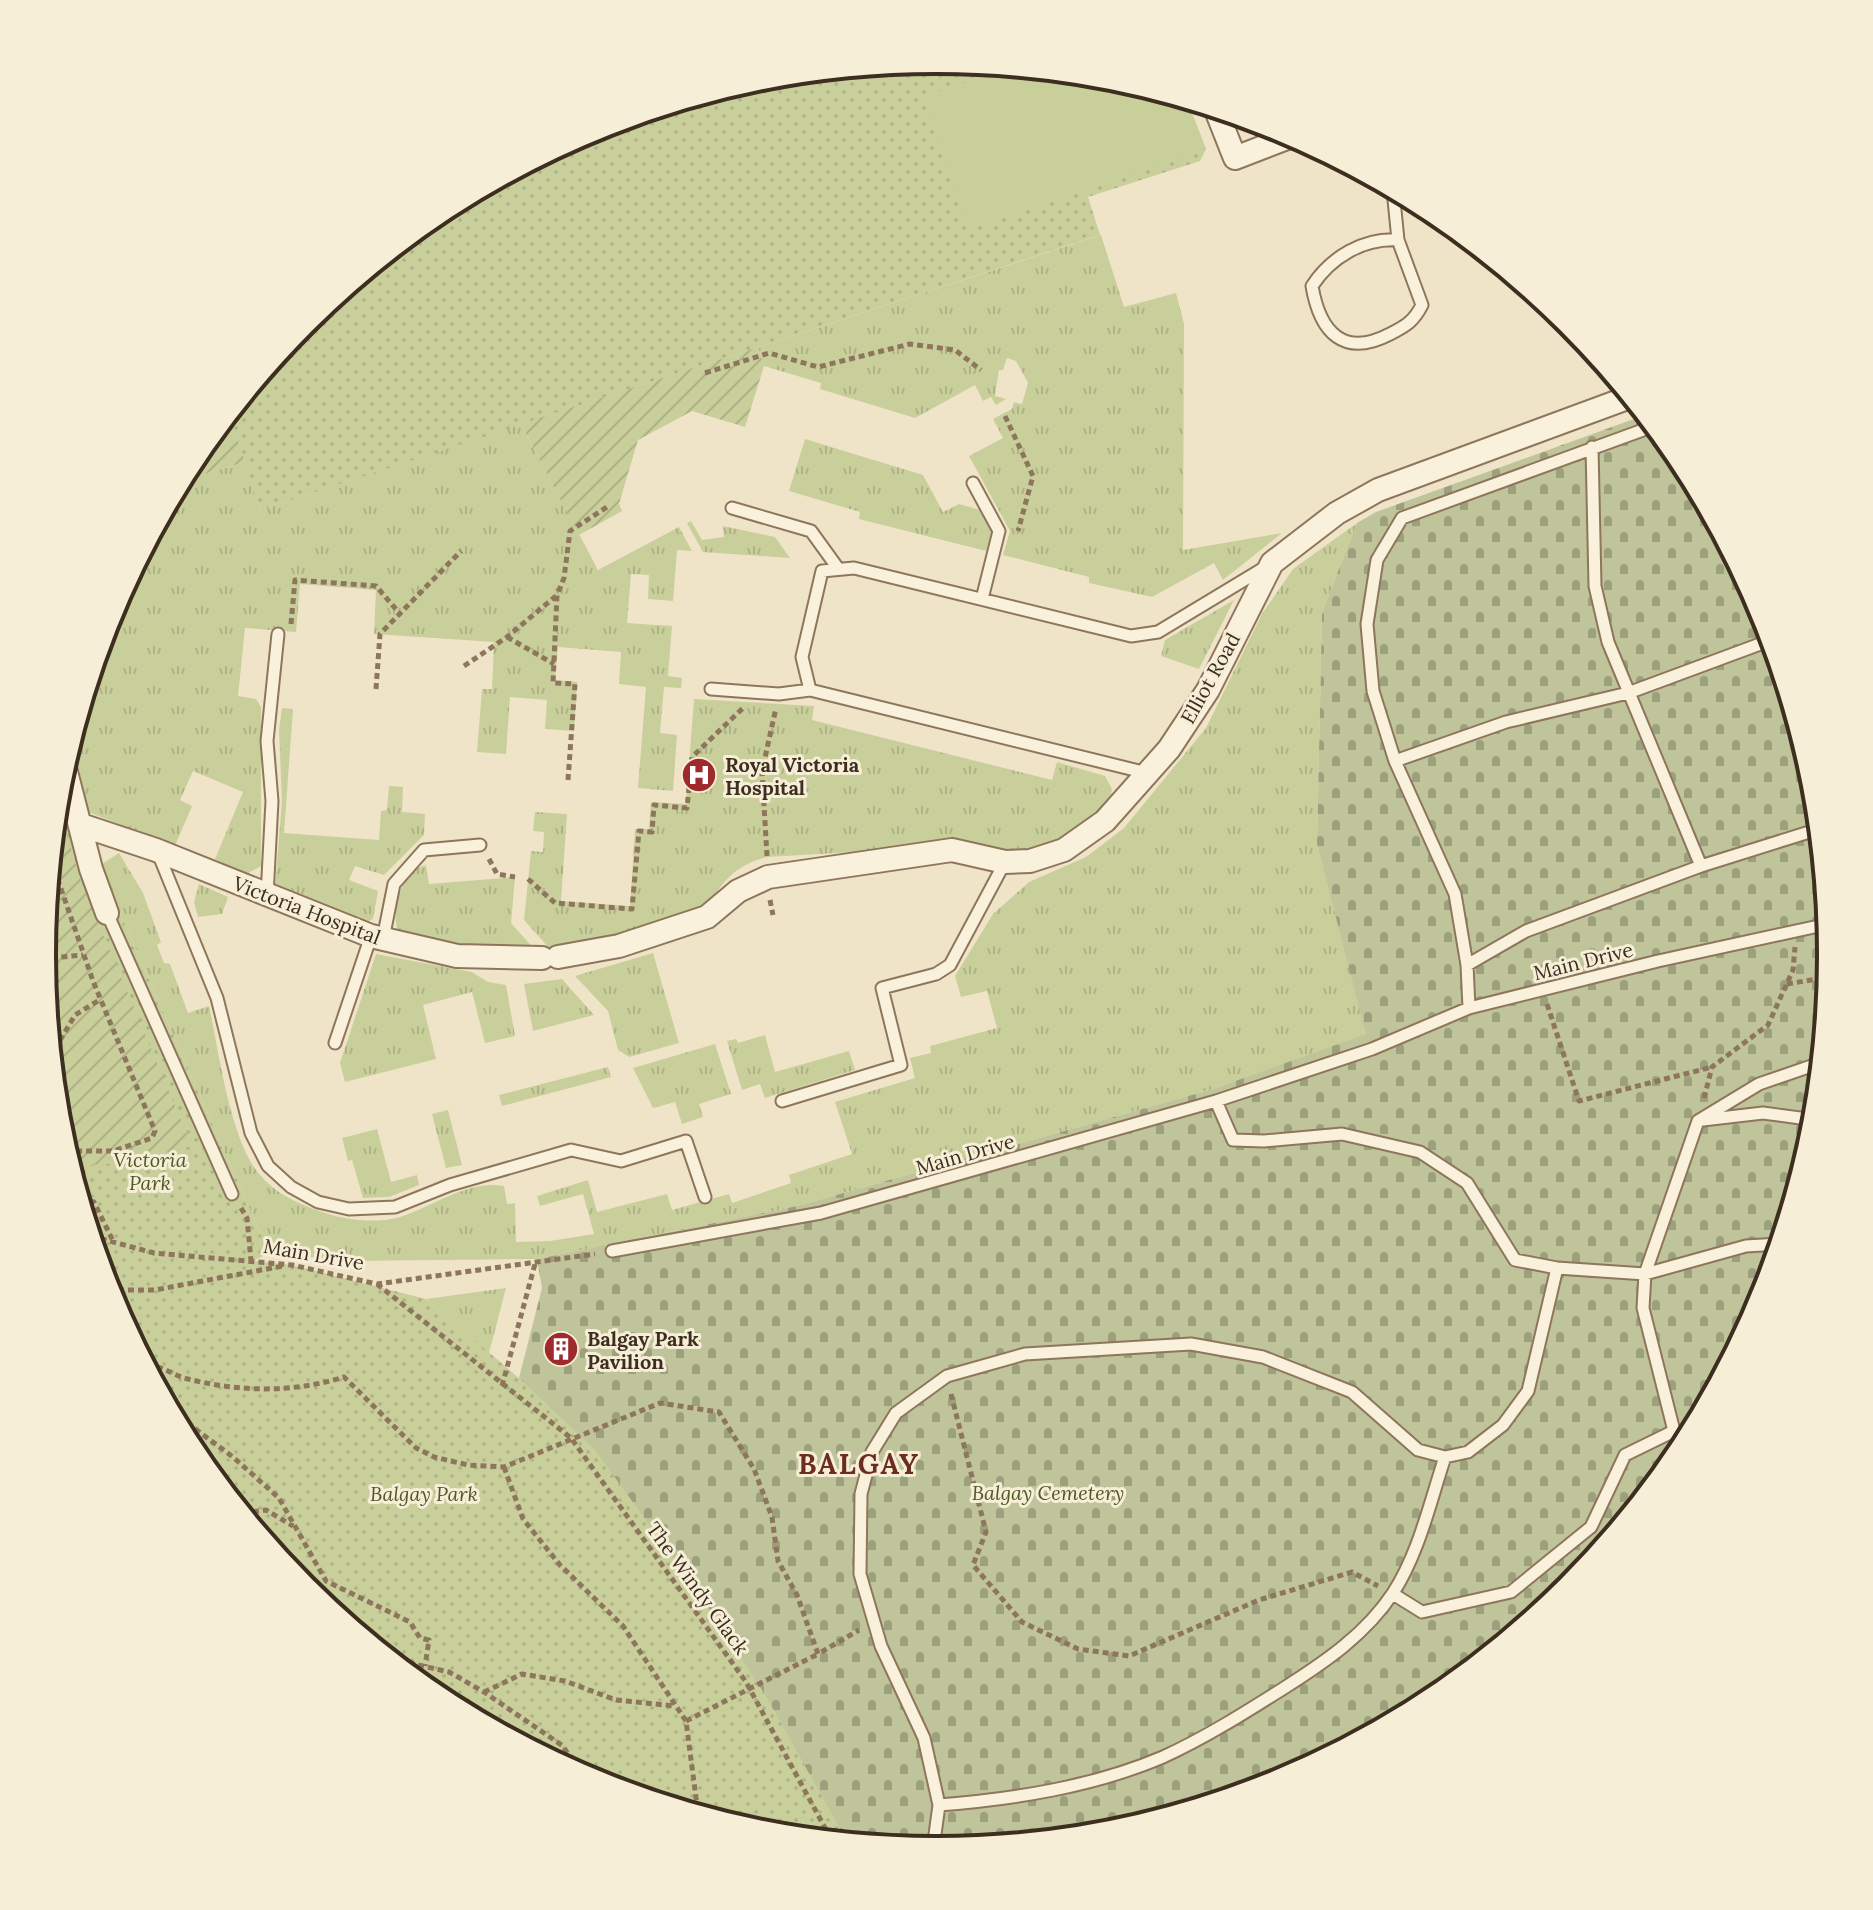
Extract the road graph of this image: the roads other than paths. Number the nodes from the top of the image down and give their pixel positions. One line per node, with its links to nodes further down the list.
1 (1220, 121): 2 (street)
2 (1275, 143)
3 (1394, 203): 4 (lane)
4 (1398, 240): 4 (lane)
5 (1620, 401): 10 (street, Elliot Road)
6 (1643, 430): 7 (lane)
7 (1592, 447): 17 (lane); 18 (lane)
8 (973, 483): 12 (lane)
9 (732, 508): 11 (lane)
10 (1272, 563): 12 (lane); 19 (street, Elliot Road)
11 (837, 567): 12 (lane); 16 (lane)
12 (982, 599)
13 (278, 634): 28 (lane)
14 (1760, 644): 17 (lane)
15 (711, 689): 16 (lane)
16 (810, 690): 19 (lane)
17 (1628, 693): 18 (lane); 26 (lane)
18 (1395, 761): 32 (lane)
19 (1148, 773): 25 (street, Elliot Road)
20 (72, 791): 21 (street)
21 (81, 825): 24 (street, Victoria Hospital); 29 (street)
22 (1808, 833): 26 (lane)
23 (480, 845): 31 (lane)
24 (156, 850): 28 (street, Victoria Hospital); 41 (lane)
25 (1005, 862): 27 (street, Elliot Road); 36 (lane)
26 (1701, 866): 32 (lane)
27 (769, 878): 31 (street, Victoria Hospital)
28 (267, 896): 31 (street, Victoria Hospital)
29 (107, 913): 40 (lane)
30 (1816, 926): 33 (lane, Main Drive)
31 (377, 938): 34 (lane)
32 (1467, 965): 33 (lane)
33 (1469, 1008): 37 (lane, Main Drive)
34 (335, 1043)
35 (1809, 1067): 39 (lane)
36 (782, 1101)
37 (1216, 1101): 43 (lane, Main Drive); 44 (lane)
38 (1801, 1118): 39 (lane)
39 (1698, 1121): 45 (lane)
40 (232, 1194)
41 (705, 1197)
42 (1768, 1245): 45 (lane)
43 (612, 1251)
44 (1557, 1268): 45 (lane); 47 (lane)
45 (1645, 1274): 46 (lane)
46 (1674, 1431): 48 (lane)
47 (1445, 1457): 48 (lane); 49 (lane)
48 (1393, 1594): 49 (lane)
49 (939, 1805): 50 (lane)
50 (935, 1836)

